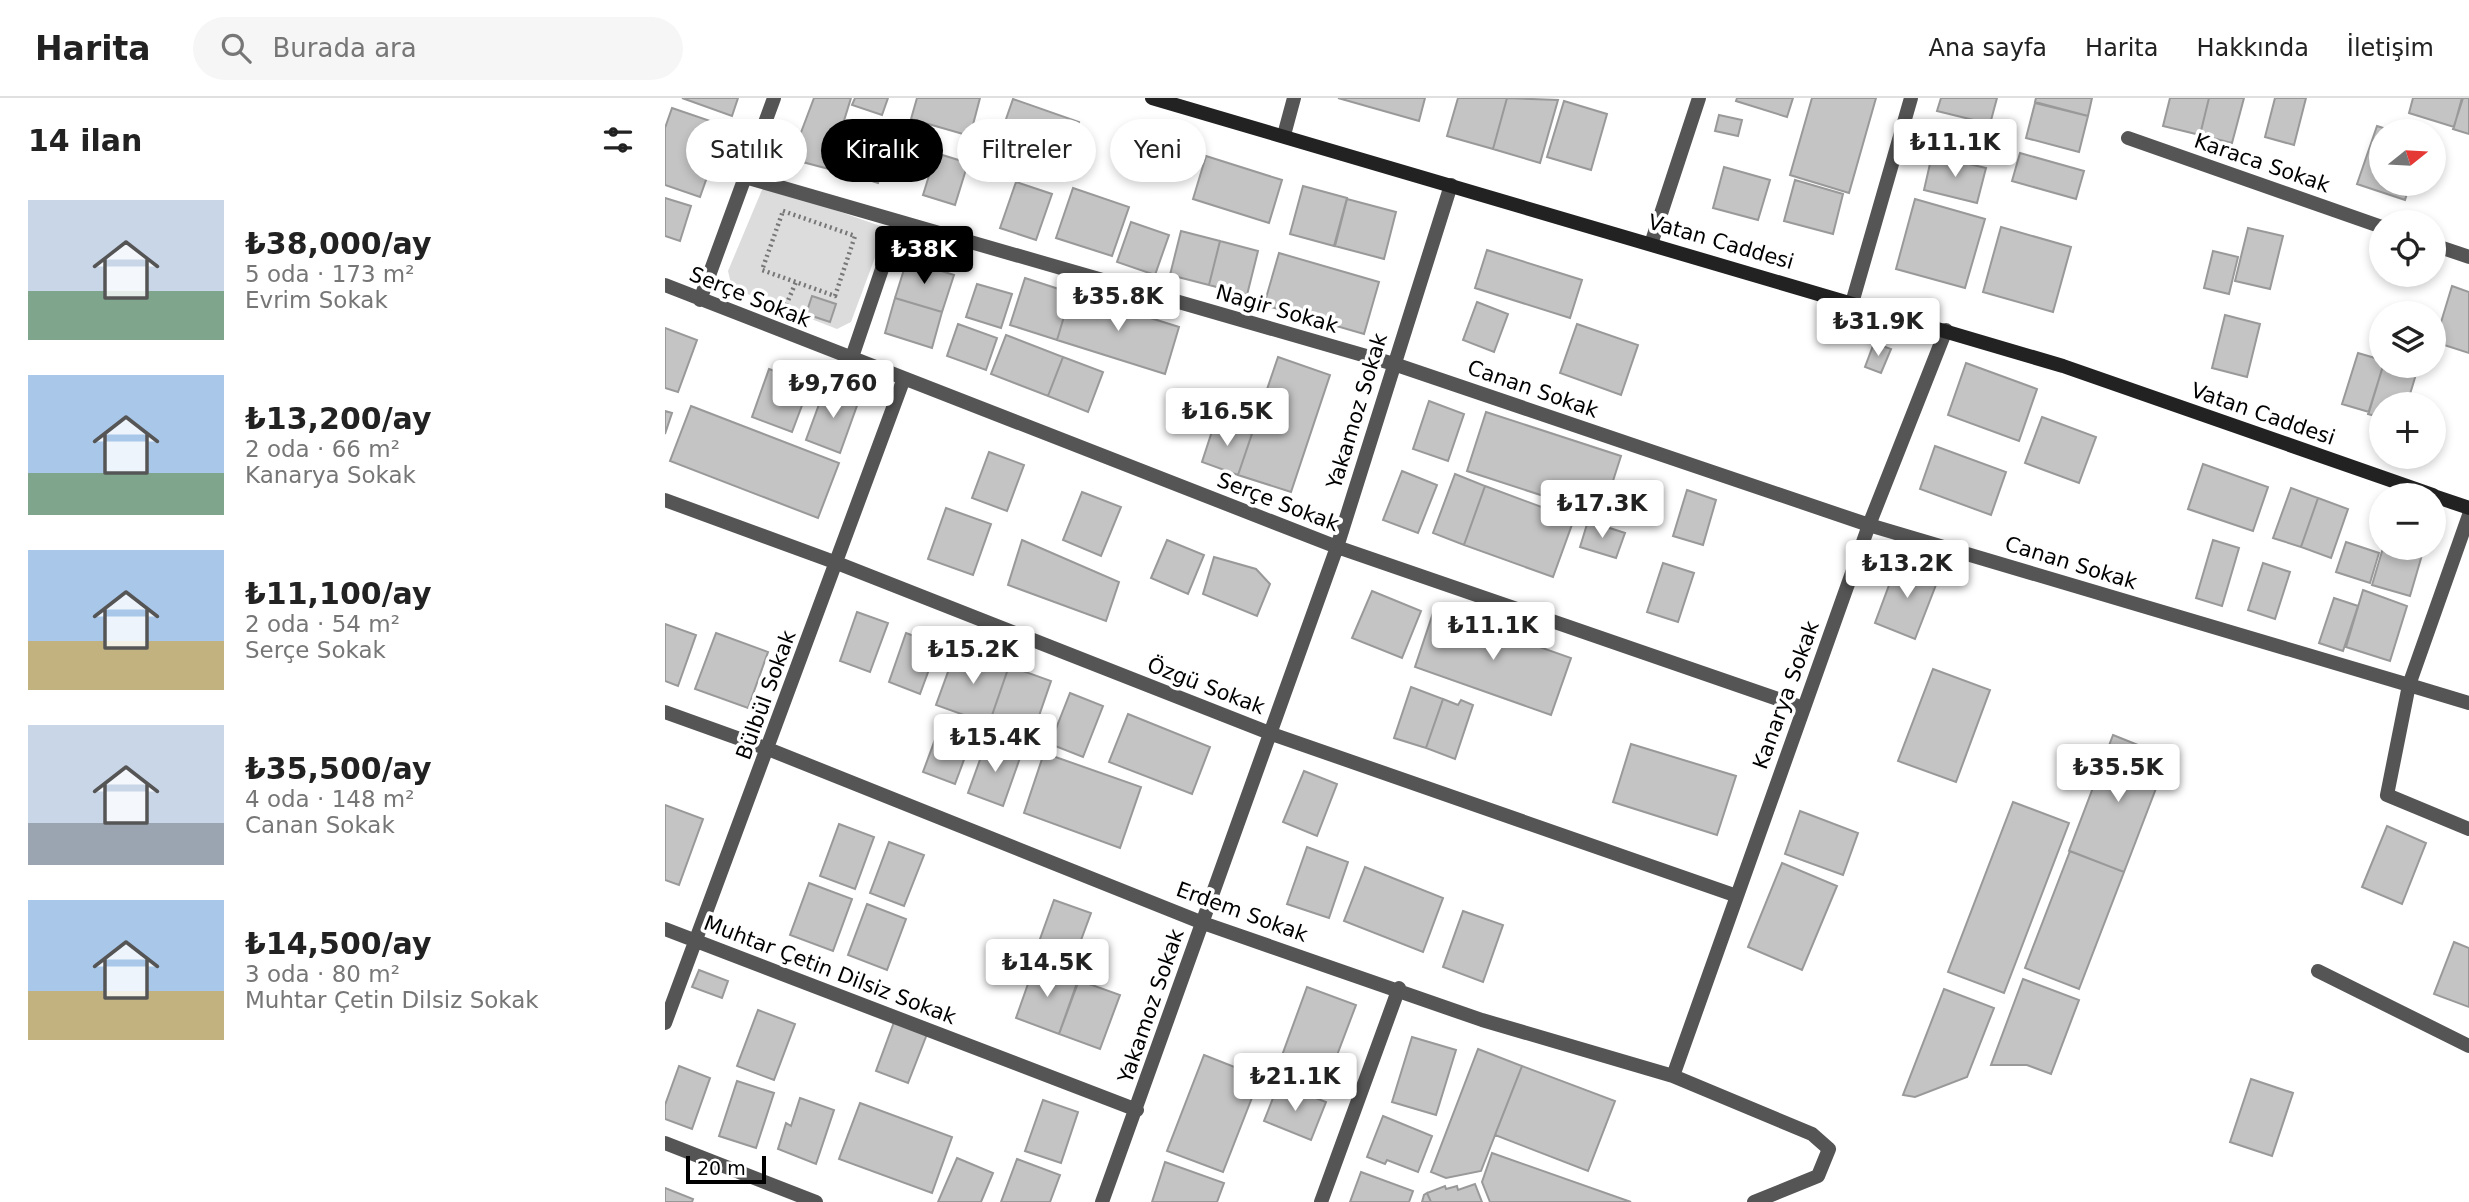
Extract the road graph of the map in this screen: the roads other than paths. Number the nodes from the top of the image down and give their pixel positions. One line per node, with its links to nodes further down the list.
1 (774, 98): 6 (street)
2 (1153, 98): 7 (street, Vatan Caddesi)
3 (1294, 98): 7 (street)
4 (1699, 98): 14 (street)
5 (1911, 98): 19 (street)
6 (766, 119)
7 (1283, 135): 11 (street, Vatan Caddesi)
8 (2128, 138): 13 (street, Karaca Sokak)
9 (743, 182): 18 (street)
10 (762, 182): 12 (street, Nagir Sokak)
11 (1451, 185): 14 (street, Vatan Caddesi); 22 (street, Yakamoz Sokak)
12 (898, 222): 21 (street); 22 (street, Nagir Sokak)
13 (2369, 222)
14 (1651, 244): 19 (street, Vatan Caddesi)
15 (2446, 249): 16 (street)
16 (2469, 257)
17 (665, 285): 18 (street, Serçe Sokak)
18 (700, 300): 21 (street, Serçe Sokak)
19 (1853, 303): 20 (street, Vatan Caddesi)
20 (1946, 330): 24 (street, Vatan Caddesi); 29 (street, Kanarya Sokak)
21 (851, 360): 23 (street, Serçe Sokak)
22 (1394, 364): 29 (street, Canan Sokak); 30 (street, Yakamoz Sokak)
23 (904, 381): 30 (street, Serçe Sokak); 31 (street, Bülbül Sokak)
24 (2399, 483)
25 (2446, 499): 27 (street, Vatan Caddesi)
26 (665, 500): 31 (street, Özgü Sokak)
27 (2469, 508)
28 (2469, 515): 32 (street)
29 (1869, 525): 32 (street, Canan Sokak); 34 (street, Kanarya Sokak)
30 (1337, 547): 34 (street, Serçe Sokak); 36 (street, Yakamoz Sokak)
31 (837, 563): 36 (street, Özgü Sokak); 37 (street, Bülbül Sokak)
32 (2409, 685): 33 (street, Canan Sokak); 38 (street)
33 (2469, 703)
34 (1804, 708): 39 (street, Kanarya Sokak)
35 (665, 712): 37 (street, Erdem Sokak)
36 (1272, 734): 39 (street, Özgü Sokak); 40 (street, Yakamoz Sokak)
37 (768, 749): 40 (street, Erdem Sokak); 42 (street, Bülbül Sokak)
38 (2469, 829)
39 (1737, 896): 47 (street, Kanarya Sokak)
40 (1203, 923): 44 (street, Erdem Sokak); 48 (street, Yakamoz Sokak)
41 (665, 929): 42 (street, Muhtar Çetin Dilsiz Sokak)
42 (697, 941): 45 (street, Bülbül Sokak); 48 (street, Muhtar Çetin Dilsiz Sokak)
43 (2318, 971): 46 (street)
44 (1399, 989): 47 (street, Erdem Sokak); 52 (street)
45 (665, 1023)
46 (2469, 1046)
47 (1673, 1076): 53 (street, Erdem Sokak)
48 (1137, 1110): 51 (street, Yakamoz Sokak)
49 (665, 1143): 50 (street)
50 (816, 1202)
51 (1102, 1202)
52 (1321, 1202)
53 (1755, 1202)

